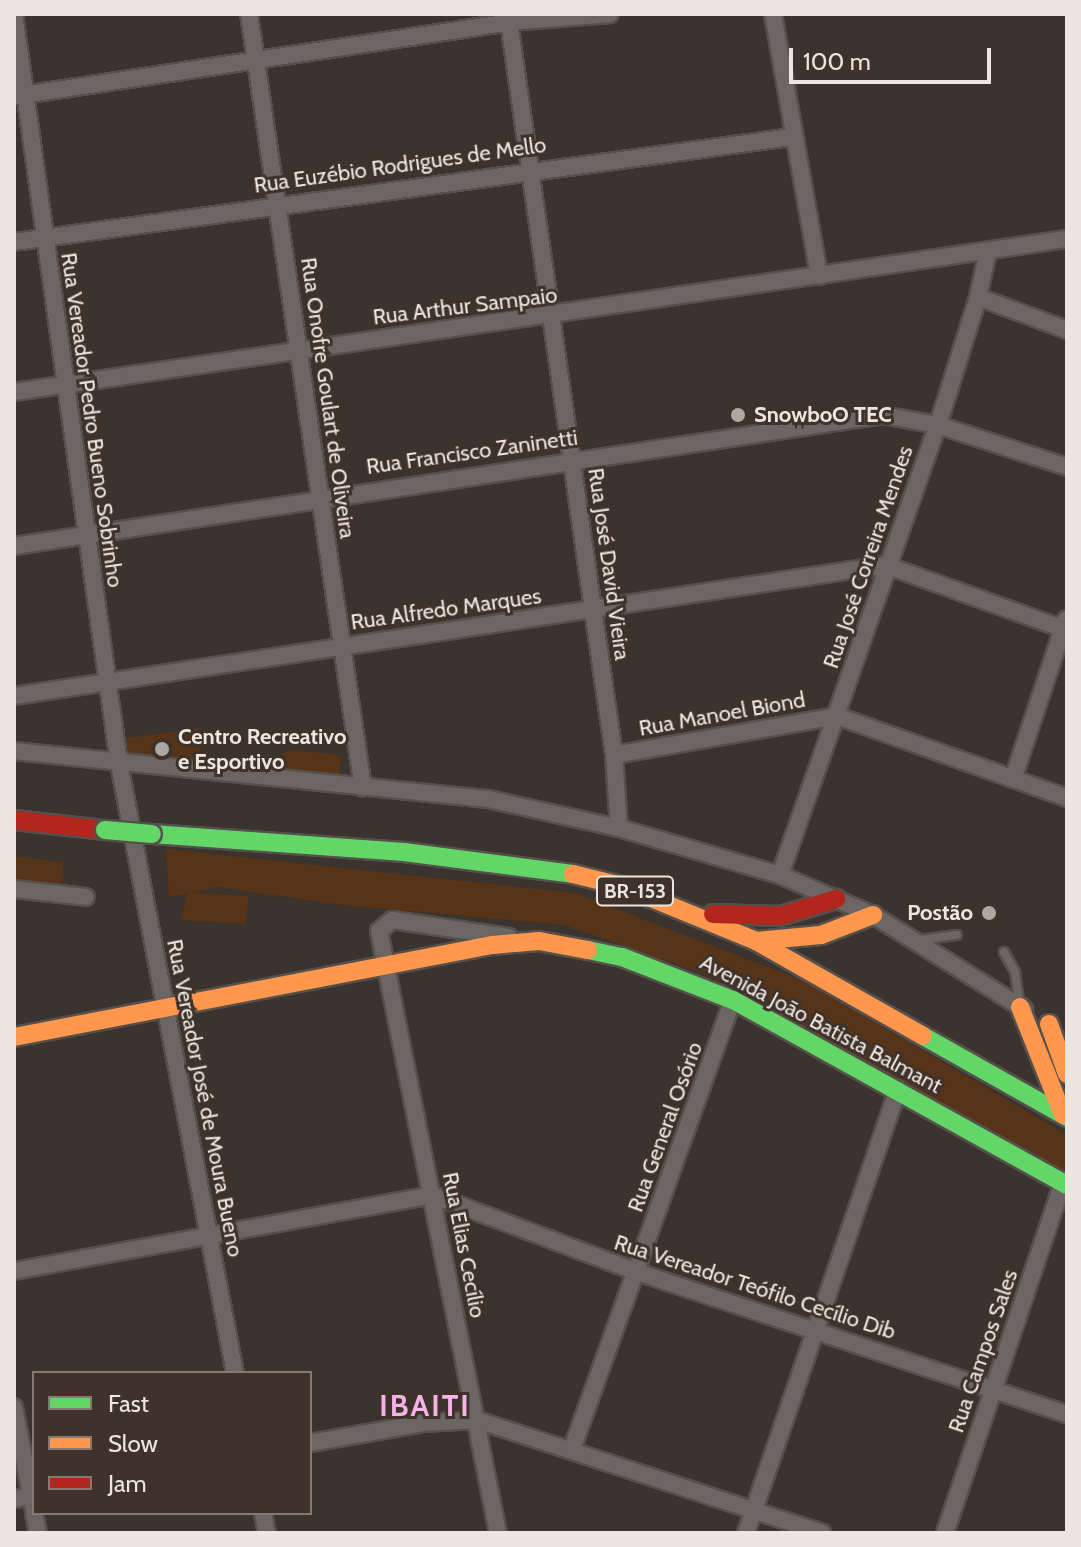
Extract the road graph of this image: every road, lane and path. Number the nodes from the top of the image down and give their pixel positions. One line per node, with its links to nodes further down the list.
1 (14, 14): 7 (street, Rua Vereador Pedro Bueno Sobrinho)
2 (249, 14): 6 (street, Rua Onofre Goulart de Oliveira)
3 (610, 14): 5 (street)
4 (773, 14): 8 (street)
5 (509, 22): 6 (street); 9 (street, Rua José David Vieira)
6 (254, 58): 7 (street); 10 (street, Rua Onofre Goulart de Oliveira)
7 (19, 96): 11 (street, Rua Vereador Pedro Bueno Sobrinho)
8 (792, 137): 9 (street, Rua Euzébio Rodrigues de Mello); 15 (street)
9 (532, 170): 10 (street, Rua Euzébio Rodrigues de Mello); 17 (street, Rua José David Vieira)
10 (277, 203): 11 (street, Rua Euzébio Rodrigues de Mello); 19 (street, Rua Onofre Goulart de Oliveira)
11 (44, 237): 13 (street, Rua Euzébio Rodrigues de Mello); 20 (street, Rua Vereador Pedro Bueno Sobrinho)
12 (1067, 239): 14 (street, Rua Arthur Sampaio)
13 (14, 242)
14 (988, 251): 15 (street, Rua Arthur Sampaio); 16 (street, Rua José Correira Mendes)
15 (819, 276): 17 (street, Rua Arthur Sampaio)
16 (978, 297): 18 (street); 22 (street, Rua José Correira Mendes)
17 (552, 317): 19 (street, Rua Arthur Sampaio); 23 (street, Rua José David Vieira)
18 (1067, 330)
19 (299, 350): 20 (street, Rua Arthur Sampaio); 25 (street, Rua Onofre Goulart de Oliveira)
20 (65, 384): 21 (street, Rua Arthur Sampaio); 26 (street, Rua Vereador Pedro Bueno Sobrinho)
21 (14, 392)
22 (938, 425): 23 (street, Rua Francisco Zaninetti); 24 (street, Rua Francisco Zaninetti); 28 (street, Rua José Correira Mendes)
23 (572, 459): 25 (street, Rua Francisco Zaninetti); 29 (street, Rua José David Vieira)
24 (1067, 467)
25 (320, 497): 26 (street, Rua Francisco Zaninetti); 31 (street, Rua Onofre Goulart de Oliveira)
26 (87, 536): 27 (street, Rua Francisco Zaninetti); 32 (street, Rua Vereador Pedro Bueno Sobrinho)
27 (14, 546)
28 (885, 565): 29 (street, Rua Alfredo Marques); 30 (street); 34 (street, Rua José Correira Mendes)
29 (593, 610): 31 (street, Rua Alfredo Marques); 36 (street, Rua José David Vieira)
30 (1066, 625): 38 (street)
31 (342, 647): 32 (street, Rua Alfredo Marques); 39 (street, Rua Onofre Goulart de Oliveira)
32 (107, 682): 33 (street, Rua Alfredo Marques); 37 (street, Rua Vereador Pedro Bueno Sobrinho)
33 (14, 696)
34 (837, 716): 36 (street, Rua Manoel Biond); 38 (street); 44 (street, Rua José Correira Mendes)
35 (14, 751): 37 (street)
36 (614, 755): 42 (street, Rua José David Vieira)
37 (119, 763): 39 (street); 43 (street, Rua Vereador Pedro Bueno Sobrinho)
38 (1013, 779): 40 (street)
39 (363, 788): 42 (street)
40 (1067, 798)
41 (14, 820): 48 (main road, BR-153, bridge)
42 (619, 828): 44 (street)
43 (132, 832): 57 (street, Rua Vereador José de Moura Bueno)
44 (780, 875): 47 (street)
45 (14, 889): 46 (street)
46 (86, 897)
47 (836, 899): 48 (main road); 49 (street)
48 (696, 913): 52 (main road, BR-153)
49 (873, 915): 52 (main road); 53 (street)
50 (957, 935): 53 (lane)
51 (539, 941): 55 (main road); 55 (street, Rua Elias Cecílio); 56 (main road, Avenida João Batista Balmant)
52 (756, 941): 64 (main road, BR-153)
53 (915, 941): 58 (street)
54 (1004, 952): 58 (lane)
55 (383, 967): 57 (main road); 66 (street, Rua Elias Cecílio)
56 (733, 1000): 63 (main road, Avenida João Batista Balmant); 69 (street, Rua General Osório)
57 (166, 1007): 61 (main road); 67 (street, Rua Vereador José de Moura Bueno)
58 (1020, 1007): 59 (street); 64 (main road)
59 (1049, 1024): 60 (street); 62 (main road)
60 (1067, 1034)
61 (14, 1037)
62 (1067, 1074)
63 (898, 1089): 65 (main road, Avenida João Batista Balmant); 70 (street)
64 (1065, 1116)
65 (1065, 1184): 72 (street, Rua Campos Sales)
66 (432, 1195): 67 (street); 69 (street, Rua Vereador Teófilo Cecílio Dib); 75 (street, Rua Elias Cecílio)
67 (209, 1234): 68 (street); 71 (street, Rua Vereador José de Moura Bueno)
68 (14, 1271)
69 (637, 1272): 70 (street, Rua Vereador Teófilo Cecílio Dib); 77 (street, Rua General Osório)
70 (815, 1330): 72 (street, Rua Vereador Teófilo Cecílio Dib); 79 (street)
71 (235, 1371)
72 (993, 1389): 74 (street, Rua Vereador Teófilo Cecílio Dib); 83 (street, Rua Campos Sales)
73 (14, 1407): 78 (street)
74 (1067, 1414)
75 (477, 1420): 76 (street); 77 (street); 80 (street, Rua Elias Cecílio)
76 (312, 1443)
77 (572, 1449): 79 (street)
78 (32, 1499)
79 (754, 1510): 81 (street); 82 (street)
80 (498, 1533)
81 (746, 1533)
82 (822, 1533)
83 (945, 1533)

